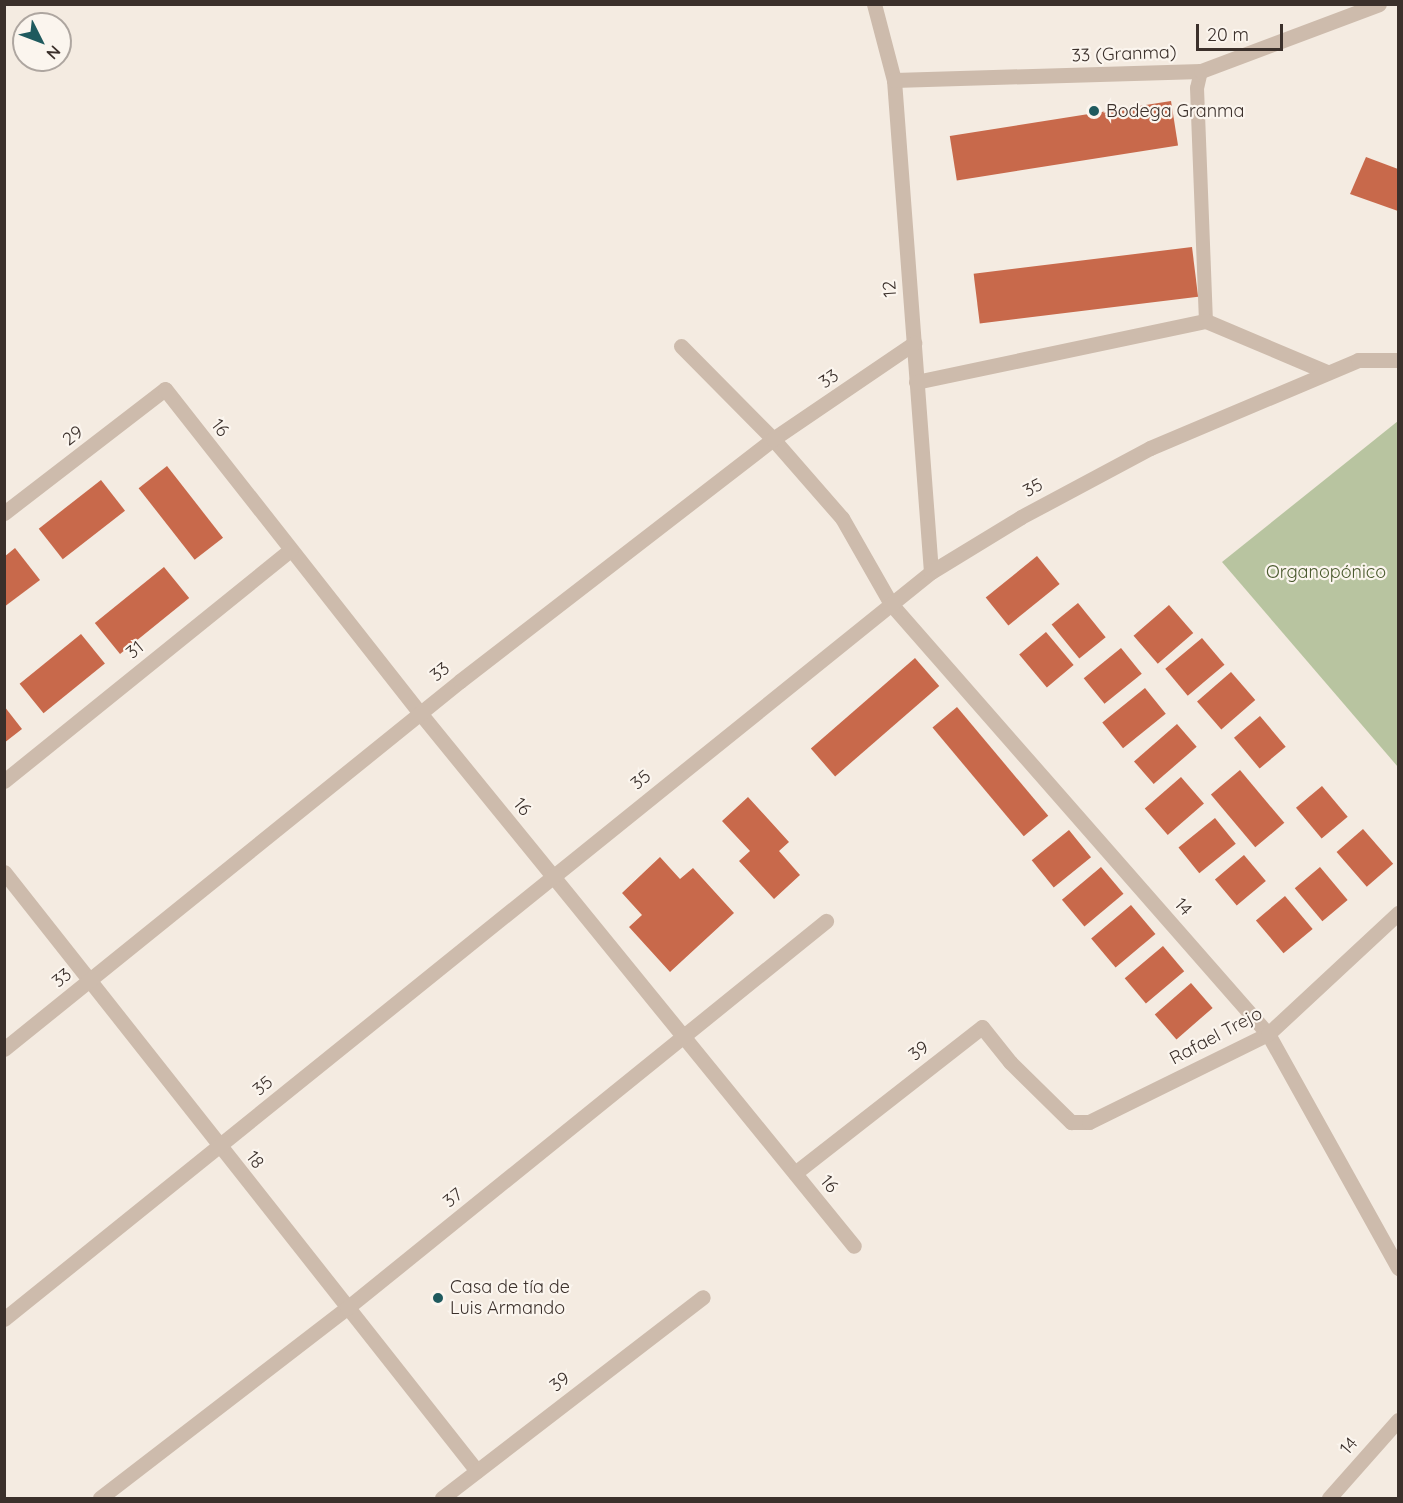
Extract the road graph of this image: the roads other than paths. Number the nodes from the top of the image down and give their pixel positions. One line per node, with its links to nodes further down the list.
1 (874, 4): 4 (street, 12)
2 (1379, 4): 3 (street, 33 (Granma))
3 (1201, 71): 4 (street, 33 (Granma)); 5 (lane)
4 (894, 80): 6 (street, 12)
5 (1206, 321): 9 (street); 10 (street)
6 (914, 343): 10 (street, 12); 12 (street, 33)
7 (681, 346): 12 (street, 14)
8 (1398, 360): 9 (street, 35)
9 (1327, 372): 15 (street, 35)
10 (916, 382): 15 (street, 12)
11 (165, 389): 13 (street, 29); 14 (street, 16)
12 (773, 439): 16 (street, 14); 17 (street, 33)
13 (4, 513)
14 (290, 550): 17 (street, 16); 18 (street, 31)
15 (931, 572): 16 (street, 35)
16 (891, 604): 20 (street, 35); 24 (street, 14)
17 (420, 713): 20 (street, 16); 23 (street, 33)
18 (4, 781)
19 (4, 872): 23 (street, 18)
20 (554, 876): 25 (street, 16); 28 (street, 35)
21 (1398, 913): 24 (street, Rafael Trejo)
22 (826, 921): 25 (street, 37)
23 (89, 981): 26 (street, 33); 28 (street, 18)
24 (1268, 1034): 27 (street, Rafael Trejo); 31 (street, 14)
25 (684, 1037): 29 (street, 16); 33 (street, 37)
26 (4, 1049)
27 (1089, 1122): 29 (street, 39)
28 (219, 1146): 33 (street, 18); 34 (street, 35)
29 (795, 1173): 30 (street, 16)
30 (854, 1246)
31 (1398, 1268)
32 (703, 1297): 36 (street, 39)
33 (347, 1308): 36 (street, 18); 37 (street, 37)
34 (4, 1319)
35 (1398, 1420): 39 (street, 14)
36 (477, 1471): 38 (street, 39)
37 (100, 1498)
38 (442, 1498)
39 (1329, 1498)

